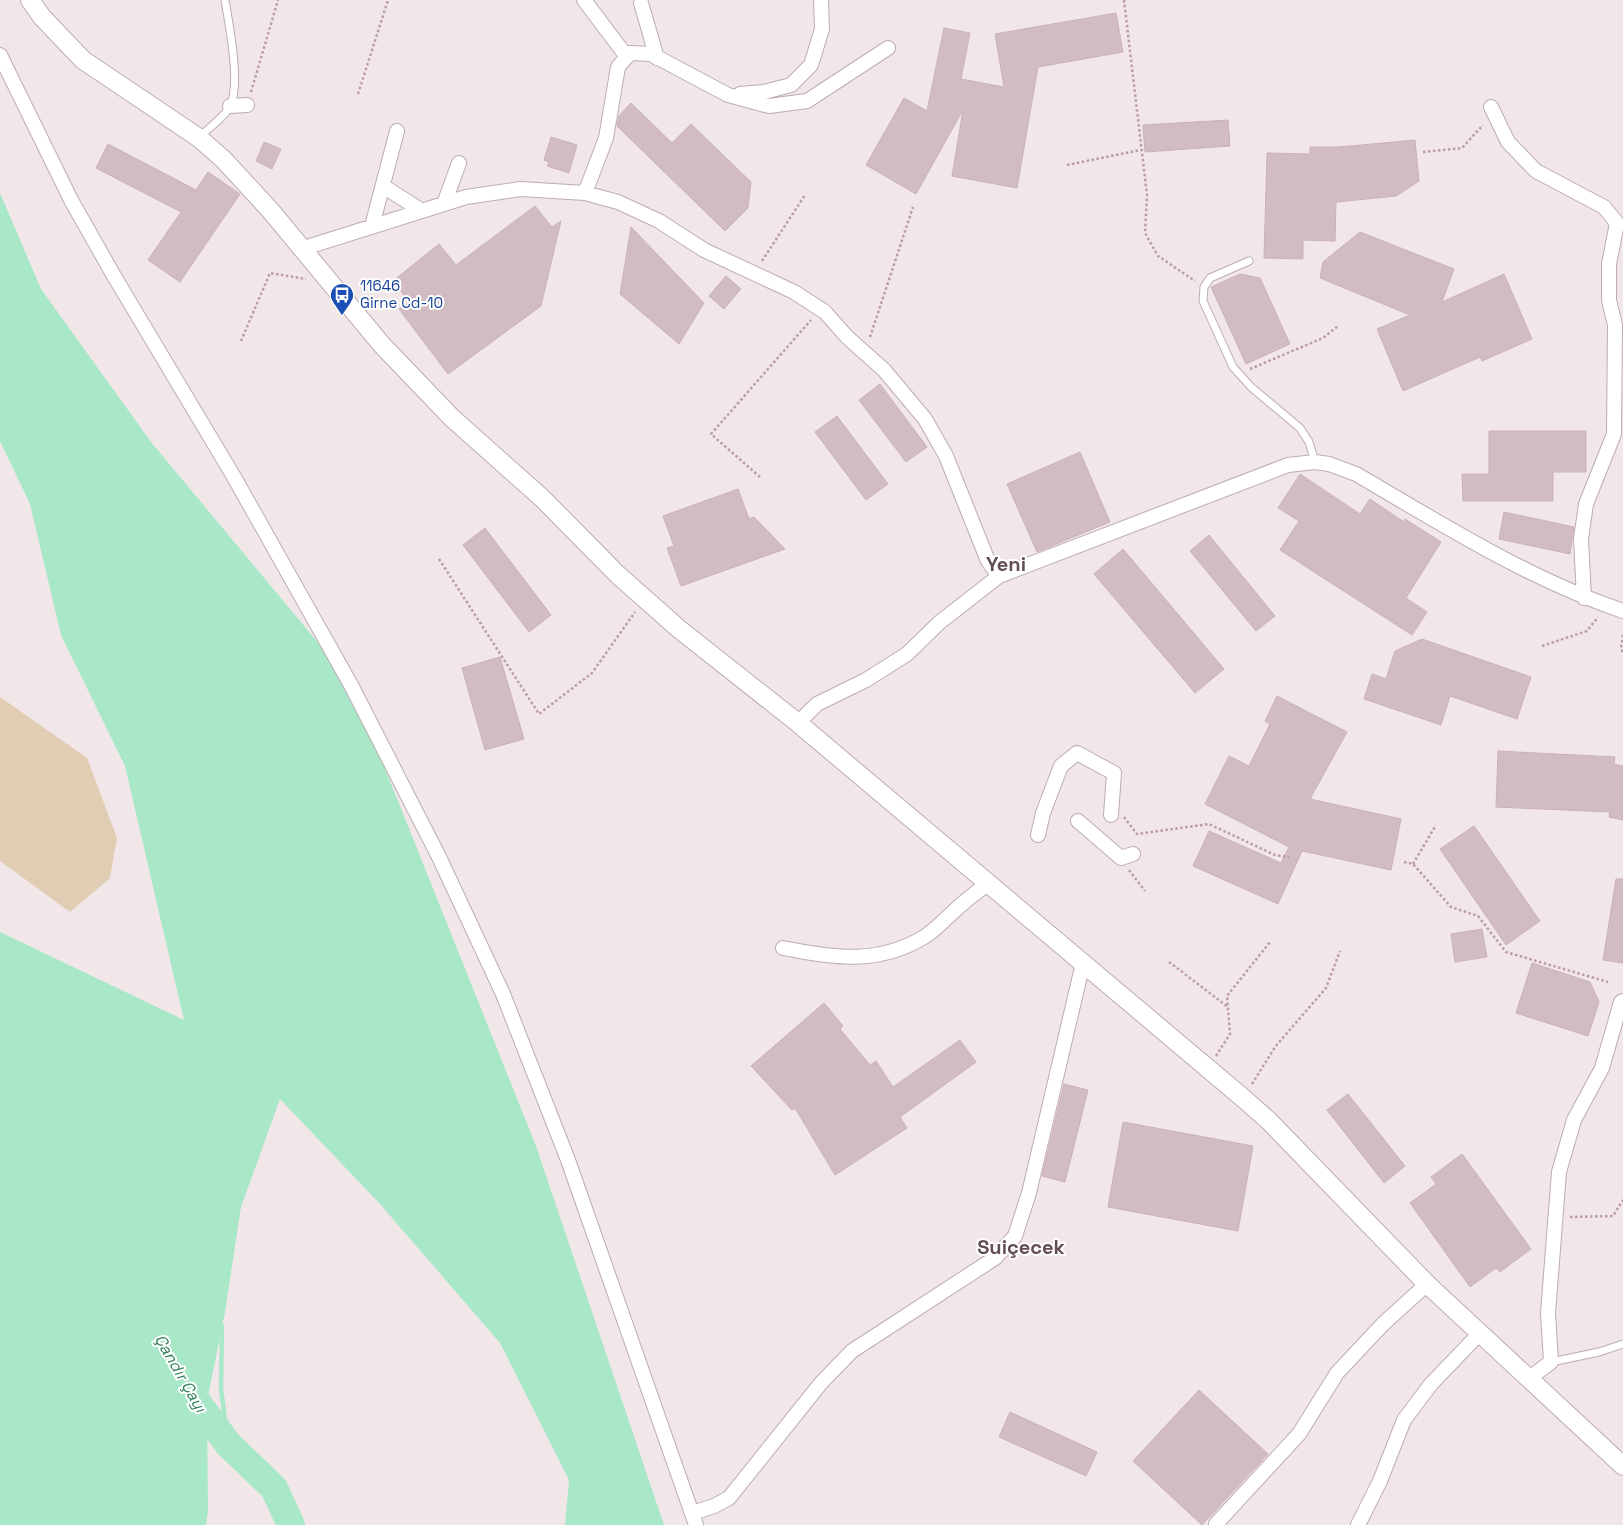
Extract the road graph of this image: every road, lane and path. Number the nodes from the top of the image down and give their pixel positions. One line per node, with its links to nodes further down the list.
1 (30, 0): 19 (street)
2 (225, 0): 16 (lane)
3 (278, 0): 15 (path)
4 (388, 0): 13 (path)
5 (584, 0): 11 (street)
6 (821, 0): 14 (street)
7 (1124, 0): 20 (path)
8 (641, 3): 12 (street)
9 (888, 48): 14 (street)
10 (0, 55): 81 (street)
11 (627, 57): 12 (street); 25 (street)
12 (657, 58): 14 (street)
13 (358, 94)
14 (728, 95)
15 (247, 105): 16 (street)
16 (230, 106): 19 (lane)
17 (1492, 110): 21 (path); 45 (street)
18 (397, 131): 24 (street)
19 (199, 138): 31 (street)
20 (1141, 150): 23 (path); 35 (path)
21 (1423, 152)
22 (459, 163): 27 (street)
23 (1067, 165)
24 (383, 186): 29 (street); 30 (street)
25 (585, 193): 27 (street); 33 (street)
26 (805, 195): 33 (path)
27 (444, 204): 29 (street)
28 (913, 207): 39 (path)
29 (422, 211): 30 (street)
30 (372, 226): 31 (street)
31 (301, 249): 34 (street)
32 (1250, 260): 35 (lane)
33 (753, 275): 36 (street)
34 (330, 283): 38 (path); 46 (street)
35 (1204, 287): 40 (lane)
36 (820, 309): 39 (street); 42 (path)
37 (1338, 326): 40 (path)
38 (241, 341)
39 (864, 353): 44 (street)
40 (1238, 374): 41 (lane)
41 (1314, 462): 44 (street); 45 (street)
42 (760, 477)
43 (439, 559): 46 (path)
44 (999, 576): 52 (street)
45 (1584, 598): 47 (street)
46 (644, 599): 52 (street)
47 (1606, 605): 48 (street); 50 (path)
48 (1623, 611)
49 (1623, 635): 51 (path)
50 (1542, 646)
51 (1623, 654)
52 (798, 723): 61 (street)
53 (1116, 813): 56 (street); 58 (path)
54 (1078, 821): 57 (street)
55 (1436, 825): 60 (path)
56 (1038, 835)
57 (1127, 856): 62 (path)
58 (1289, 857)
59 (1404, 862): 60 (path)
60 (1413, 864): 68 (path)
61 (989, 884): 64 (street); 67 (street)
62 (1145, 891)
63 (1270, 942): 70 (path)
64 (783, 948)
65 (1340, 951): 72 (path)
66 (1169, 962): 70 (path)
67 (1083, 963): 71 (street); 81 (street)
68 (1608, 982)
69 (1623, 1001): 74 (street)
70 (1228, 1007): 71 (path)
71 (1208, 1067): 72 (street)
72 (1243, 1098): 75 (street)
73 (1623, 1200): 74 (path)
74 (1556, 1217): 78 (street)
75 (1428, 1284): 76 (street); 82 (street)
76 (1480, 1333): 79 (street); 83 (street)
77 (1623, 1344): 78 (lane)
78 (1552, 1362): 79 (street)
79 (1528, 1380): 80 (street)
80 (1623, 1466)
81 (694, 1519)
82 (1216, 1524)
83 (1358, 1525)

